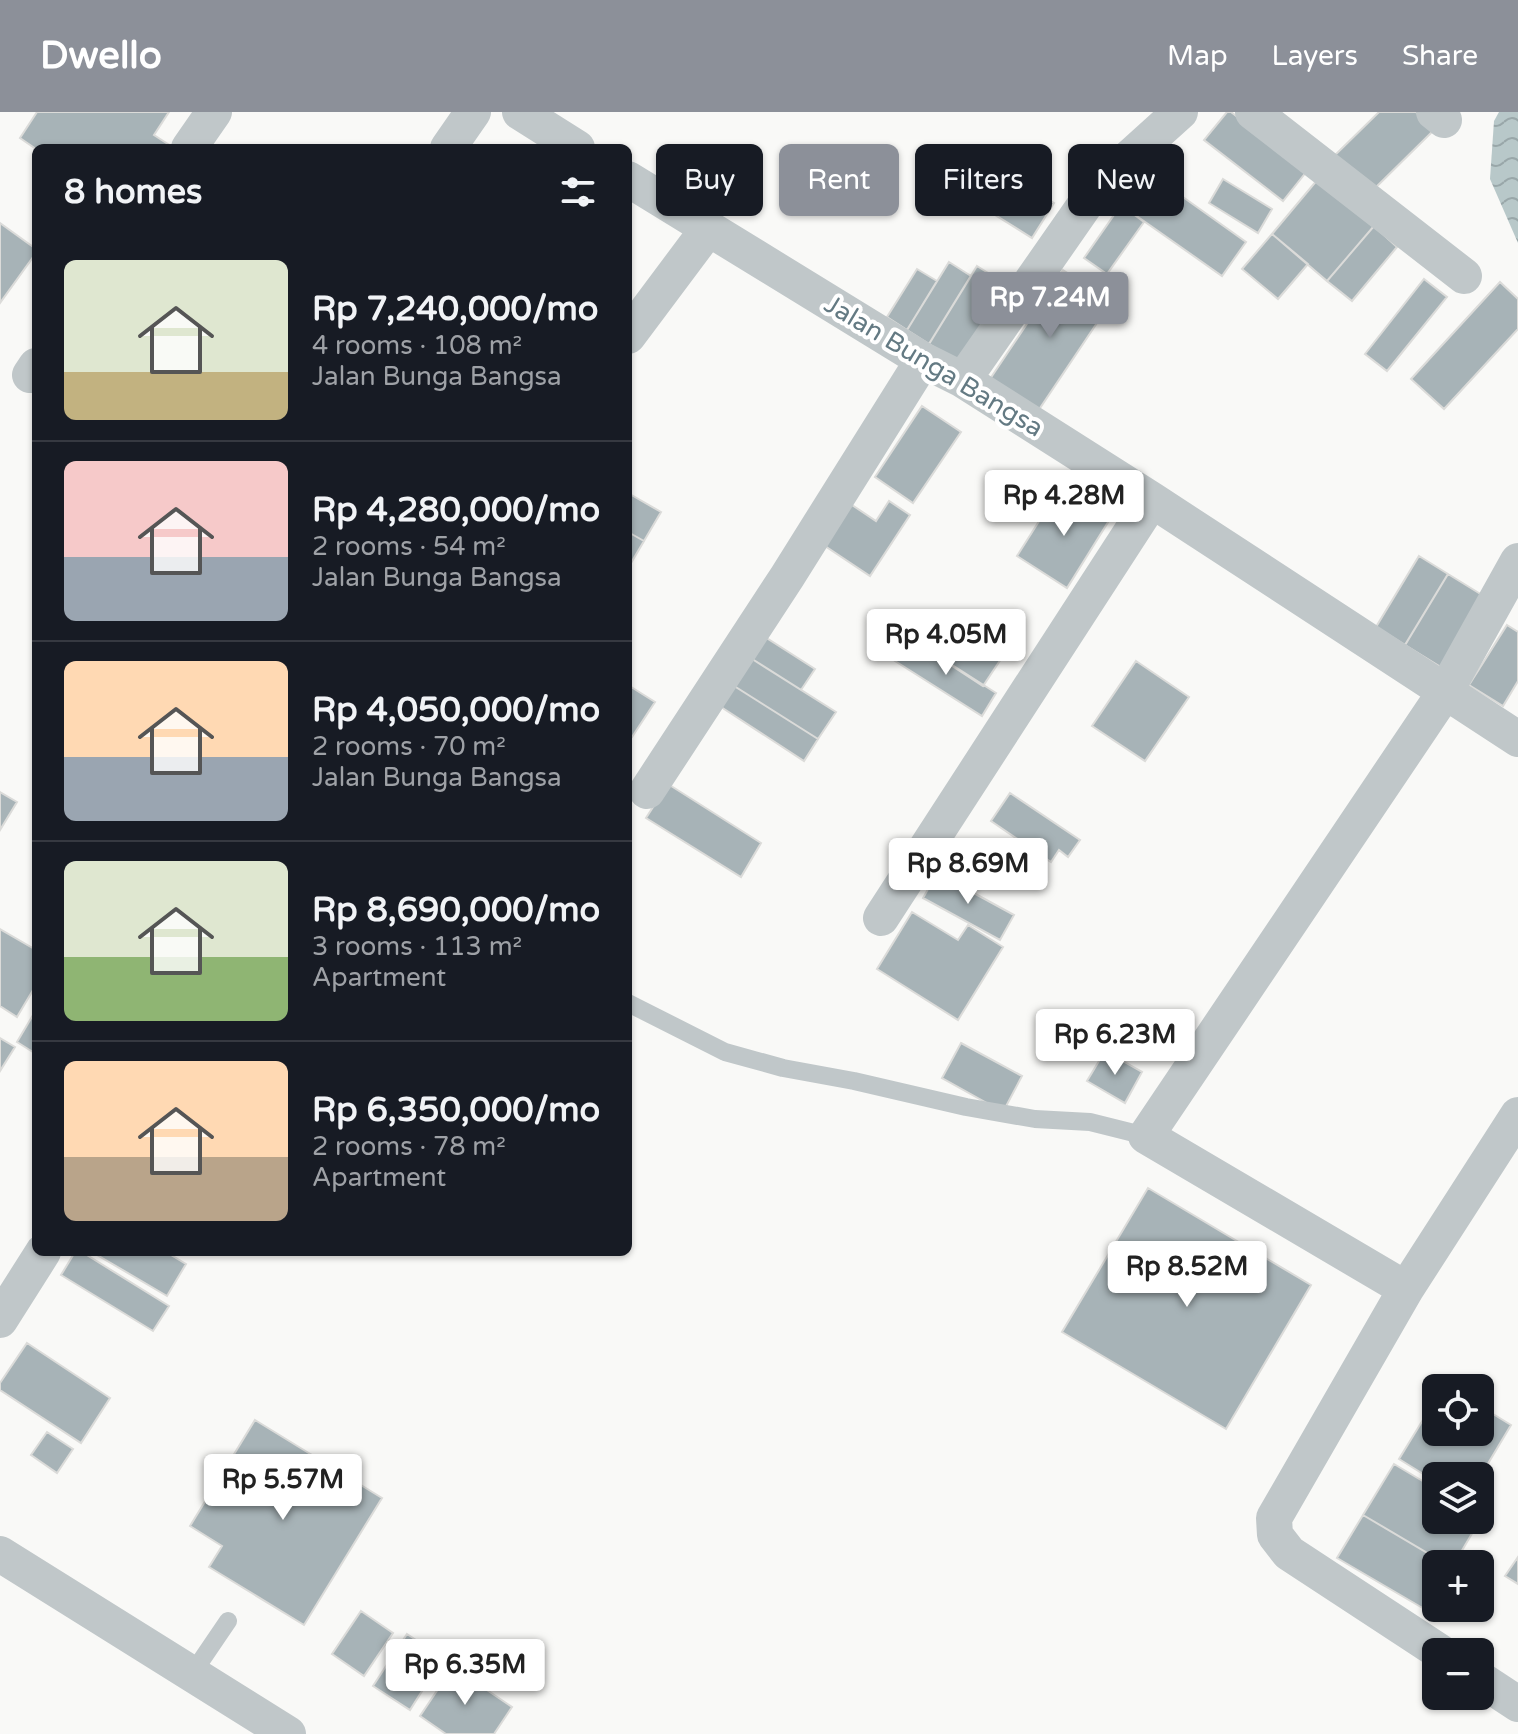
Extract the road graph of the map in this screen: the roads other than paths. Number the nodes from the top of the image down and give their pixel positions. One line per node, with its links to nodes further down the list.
1 (214, 112): 6 (street)
2 (473, 112): 7 (street)
3 (520, 112): 8 (street)
4 (1180, 112): 14 (street)
5 (1253, 112): 11 (street)
6 (192, 144)
7 (451, 144)
8 (571, 144)
9 (632, 182): 10 (street, Jalan Bunga Bangsa)
10 (708, 229): 12 (street); 13 (street, Jalan Bunga Bangsa)
11 (1464, 276)
12 (632, 331)
13 (923, 360): 14 (street, Jalan Bunga Bangsa); 19 (street)
14 (963, 380): 15 (street, Jalan Bunga Bangsa)
15 (1152, 500): 17 (street, Jalan Bunga Bangsa); 20 (street)
16 (1518, 561): 17 (street)
17 (1445, 692): 18 (street, Jalan Bunga Bangsa); 23 (street)
18 (1518, 739)
19 (647, 791)
20 (881, 918)
21 (632, 1005): 23 (lane)
22 (1518, 1115): 25 (street)
23 (1146, 1136): 25 (street)
24 (40, 1256): 26 (street)
25 (1406, 1289): 29 (street)
26 (0, 1320)
27 (0, 1554): 30 (street)
28 (228, 1621): 30 (lane)
29 (1422, 1640)
30 (192, 1674): 33 (street)
31 (1494, 1688): 32 (street)
32 (1518, 1704)
33 (288, 1734)

